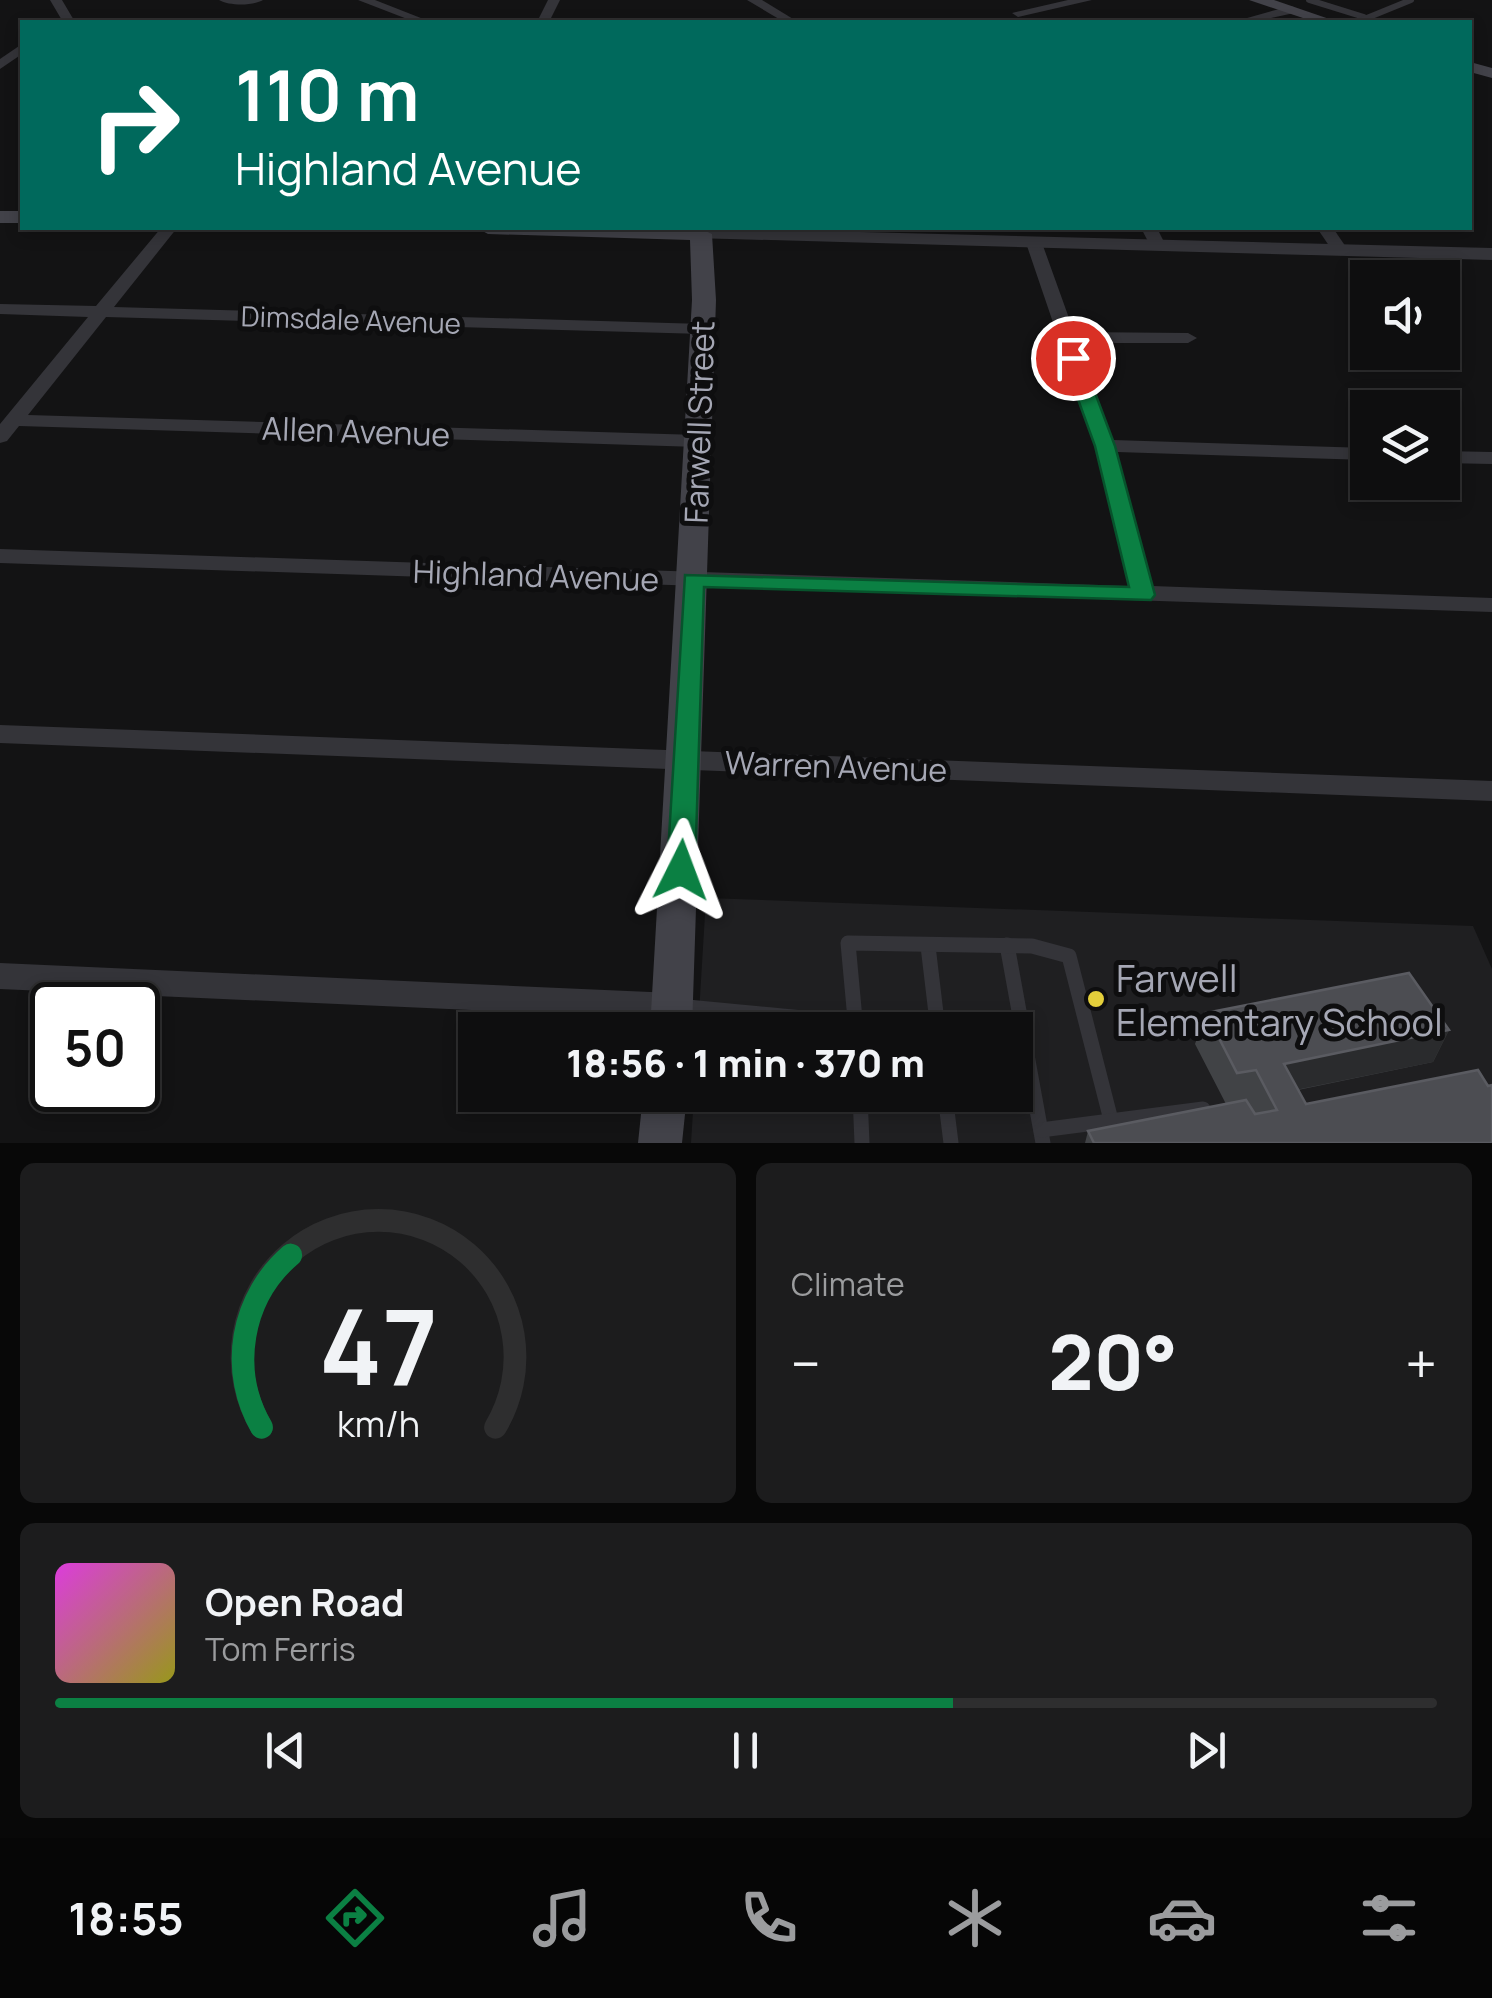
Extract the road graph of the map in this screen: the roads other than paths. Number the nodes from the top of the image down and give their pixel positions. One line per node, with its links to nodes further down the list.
1 (225, 0): 2 (street)
2 (257, 0)
3 (364, 0): 11 (street)
4 (753, 0): 12 (street)
5 (1086, 0): 10 (street)
6 (1257, 0): 9 (main road)
7 (1308, 0): 15 (lane)
8 (1411, 0): 15 (lane)
9 (1290, 10): 13 (street); 14 (main road)
10 (1018, 13)
11 (419, 20)
12 (788, 20)
13 (1248, 20)
14 (1323, 20)
15 (1361, 20)
16 (20, 49): 17 (street)
17 (0, 65)
18 (167, 230): 27 (street)
19 (559, 230): 21 (main road)
20 (1326, 230): 24 (street)
21 (702, 234): 23 (street); 28 (main road, Farwell Street)
22 (1154, 237): 23 (street); 24 (street)
23 (1034, 243): 29 (street)
24 (1340, 250): 25 (street)
25 (1492, 254)
26 (0, 309): 27 (street, Dimsdale Avenue)
27 (103, 312): 28 (street, Dimsdale Avenue); 31 (street)
28 (702, 329): 33 (main road, Farwell Street)
29 (1067, 336): 30 (street); 34 (street)
30 (1188, 338)
31 (14, 420): 32 (street); 33 (street, Allen Avenue)
32 (0, 437)
33 (698, 441): 39 (main road, Farwell Street)
34 (1105, 446): 35 (street); 40 (street)
35 (1350, 453)
36 (1460, 457): 37 (street)
37 (1492, 458)
38 (0, 556): 39 (street, Highland Avenue)
39 (693, 580): 40 (street, Highland Avenue); 43 (main road, Farwell Street)
40 (1143, 595): 41 (street, Highland Avenue)
41 (1492, 605)
42 (0, 734): 43 (street, Warren Avenue)
43 (686, 762): 44 (street, Warren Avenue); 49 (main road, Farwell Street)
44 (1492, 790)
45 (1007, 945): 46 (lane); 56 (lane); 57 (lane)
46 (928, 946): 50 (lane); 51 (lane)
47 (0, 976): 48 (street)
48 (576, 1012)
49 (672, 1012)
50 (855, 1012)
51 (936, 1012)
52 (1207, 1109): 56 (lane)
53 (663, 1112): 58 (main road)
54 (861, 1112): 59 (lane)
55 (947, 1112): 60 (lane)
56 (1112, 1124): 57 (lane)
57 (1042, 1137)
58 (660, 1143)
59 (862, 1143)
60 (950, 1143)

